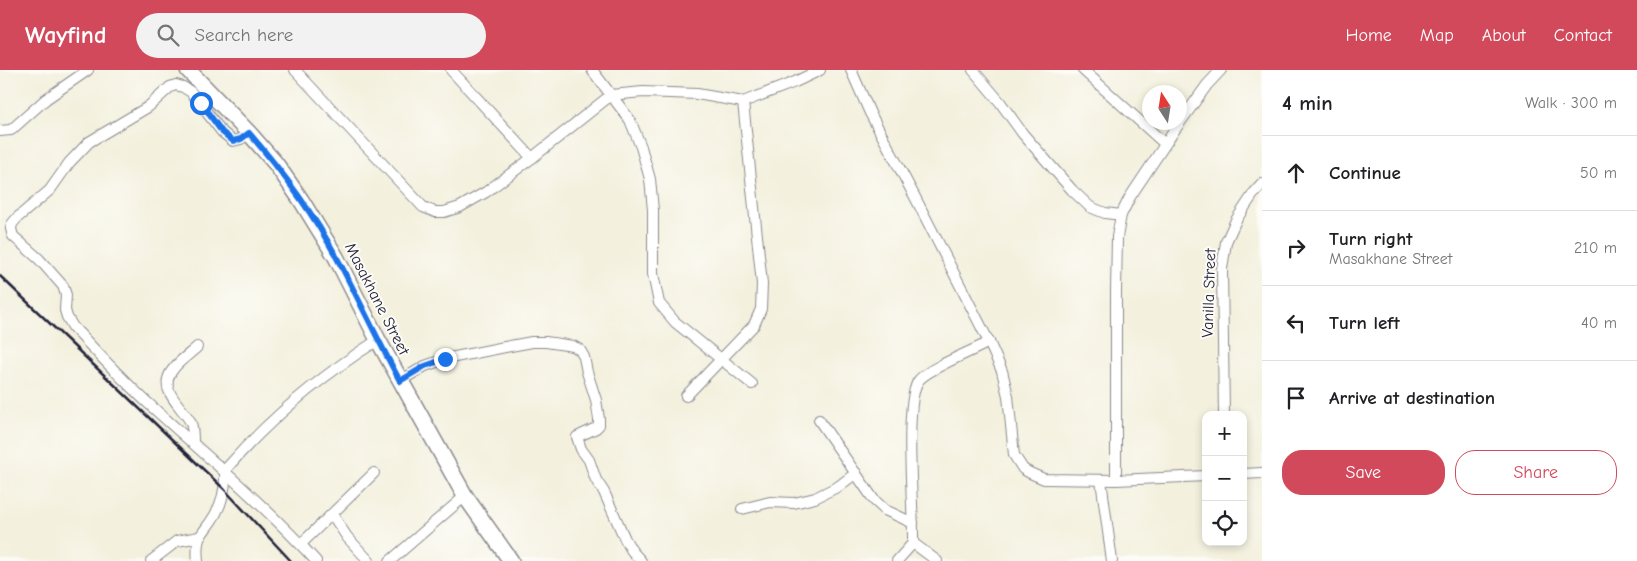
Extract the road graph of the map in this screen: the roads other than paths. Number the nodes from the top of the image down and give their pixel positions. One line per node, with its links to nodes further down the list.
1 (88, 70): 13 (street)
2 (188, 70): 14 (street, Masakhane Street)
3 (295, 70): 16 (street)
4 (451, 70): 16 (street)
5 (592, 70): 11 (street)
6 (820, 70): 12 (street)
7 (851, 70): 20 (street)
8 (972, 70): 18 (street)
9 (1083, 70): 15 (street)
10 (1221, 70): 15 (street)
11 (611, 95): 12 (street); 16 (street); 22 (street)
12 (743, 102): 22 (street)
13 (0, 131)
14 (249, 133): 19 (street, Masakhane Street); 28 (street)
15 (1165, 144): 18 (street)
16 (532, 158)
17 (1262, 184): 26 (street, Vanilla Street)
18 (1121, 215): 36 (street)
19 (378, 340): 23 (street, Masakhane Street); 29 (street)
20 (989, 342): 35 (street); 40 (street)
21 (197, 347): 28 (street)
22 (722, 359): 24 (street); 25 (street)
23 (400, 381): 37 (street, Masakhane Street); 50 (street)
24 (752, 384)
25 (686, 396)
26 (1224, 411)
27 (819, 420): 31 (street)
28 (194, 443): 29 (street)
29 (225, 470): 41 (street); 43 (street)
30 (374, 473): 39 (street)
31 (856, 473): 38 (street); 40 (street)
32 (1262, 473): 33 (street)
33 (1247, 474)
34 (1202, 476): 36 (street)
35 (1102, 480): 36 (street); 53 (street)
36 (1116, 480)
37 (465, 496): 48 (street); 49 (street, Masakhane Street)
38 (742, 510)
39 (332, 514): 43 (street); 47 (street)
40 (912, 523): 42 (street)
41 (200, 537): 44 (street); 45 (street)
42 (912, 543): 51 (street); 52 (street)
43 (301, 544): 46 (street)
44 (151, 561)
45 (198, 561)
46 (316, 561)
47 (369, 561)
48 (390, 561)
49 (511, 561)
50 (640, 561)
51 (897, 561)
52 (937, 561)
53 (1112, 561)

